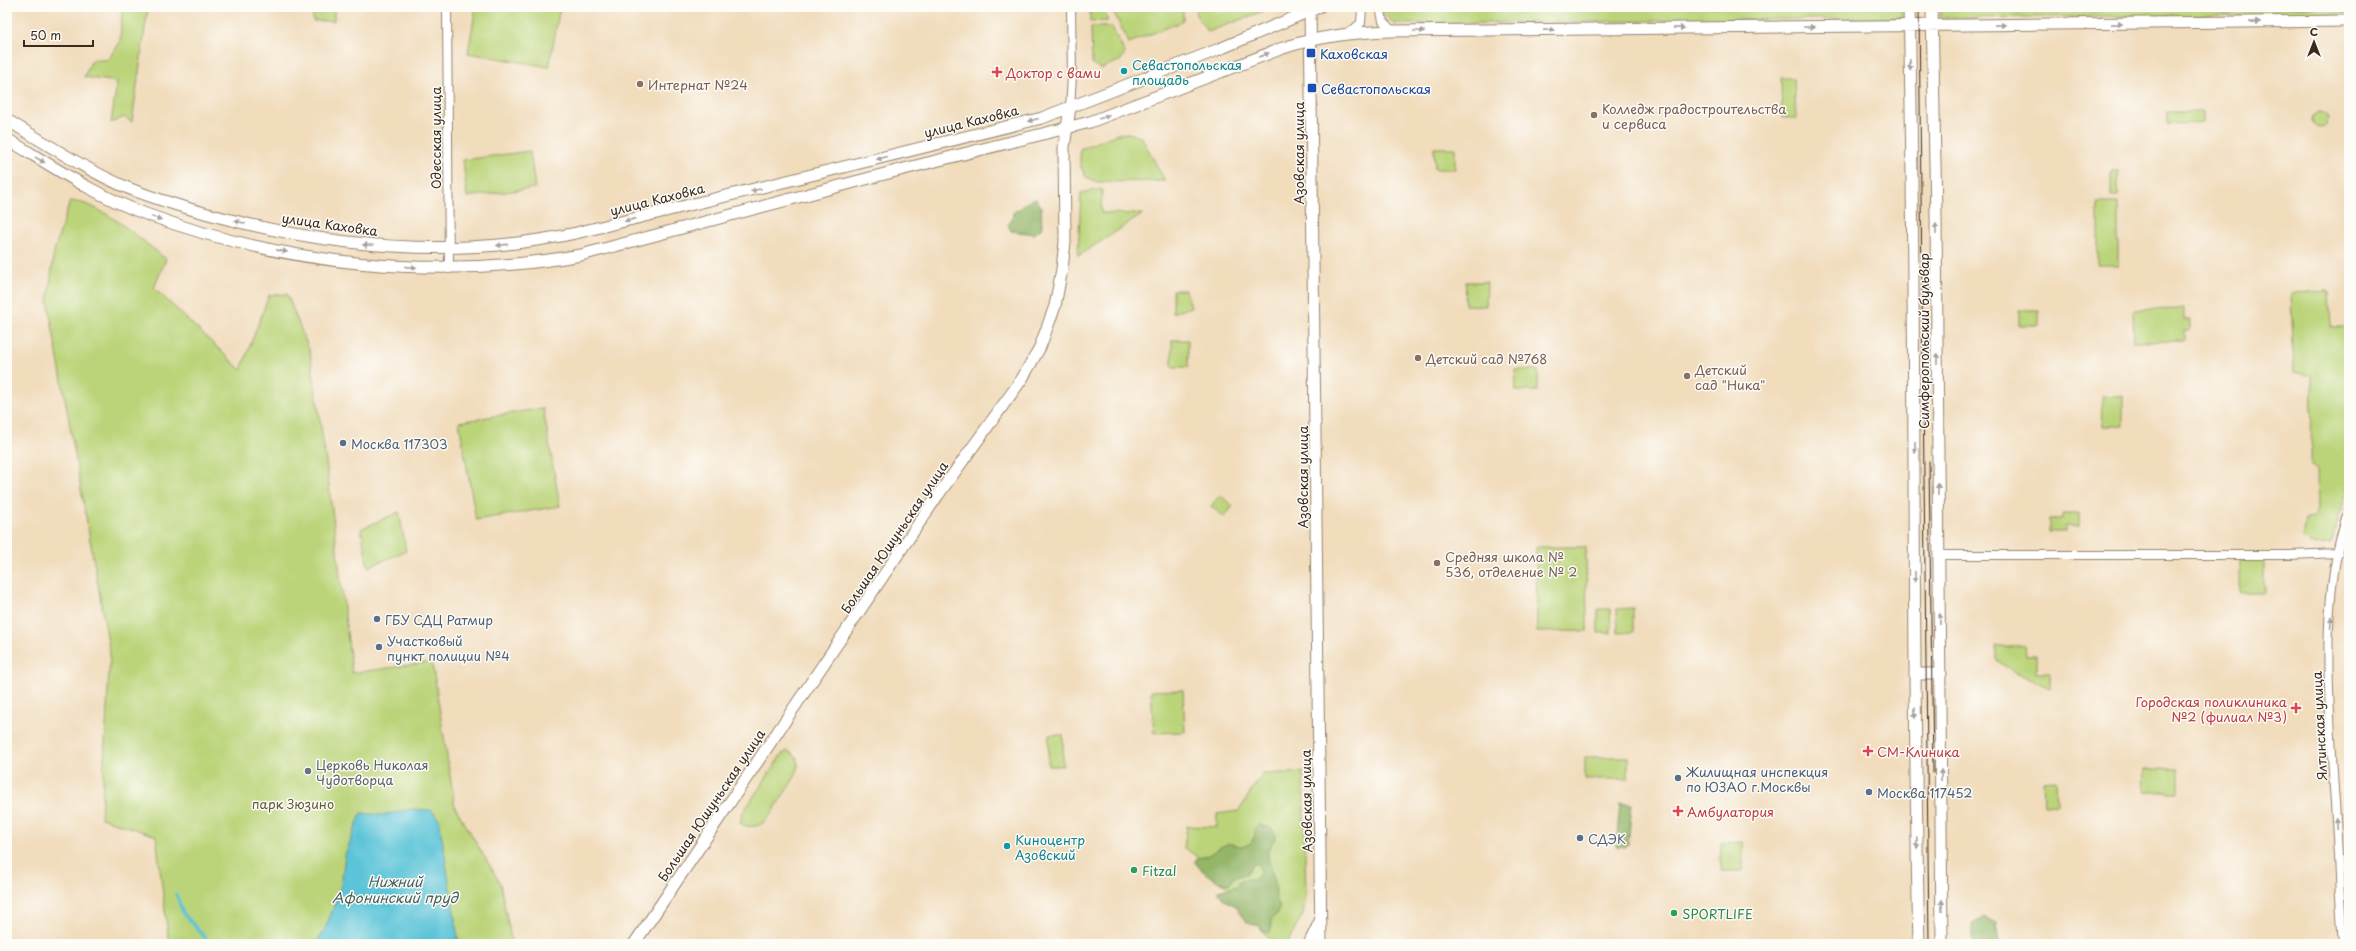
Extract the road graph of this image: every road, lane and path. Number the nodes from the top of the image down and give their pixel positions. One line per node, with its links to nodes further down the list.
1 (447, 7): 18 (street, Одесская улица)
2 (1071, 7): 14 (street)
3 (1362, 7): 12 (street)
4 (1380, 7): 11 (street)
5 (1909, 7): 9 (main road, Симферопольский бульвар)
6 (1932, 7): 10 (main road, Симферопольский бульвар)
7 (1313, 9): 13 (main road, Азовская улица); 14 (main road, улица Каховка)
8 (2349, 21): 10 (main road, one-way to 8)
9 (1910, 26): 10 (main road); 11 (main road, one-way to 9); 23 (main road, Симферопольский бульвар, one-way to 23)
10 (1932, 26): 22 (main road, Симферопольский бульвар, one-way to 10)
11 (1392, 31): 12 (main road)
12 (1348, 33): 13 (main road)
13 (1310, 38): 16 (main road, one-way to 13); 25 (main road, Азовская улица)
14 (1070, 108): 16 (main road, Большая Юшуньская улица); 18 (main road, улица Каховка, one-way to 18)
15 (7, 120): 18 (main road, улица Каховка, one-way to 15)
16 (1067, 128): 19 (main road); 26 (main road, Большая Юшуньская улица)
17 (7, 140): 19 (main road, one-way to 19)
18 (449, 248): 19 (street, Одесская улица)
19 (449, 269)
20 (2349, 509): 21 (street, Ялтинская улица)
21 (2338, 553): 22 (street); 31 (street, Ялтинская улица, one-way to 21)
22 (1938, 556): 24 (main road, Симферопольский бульвар, one-way to 22)
23 (1915, 674): 24 (main road); 29 (main road, Симферопольский бульвар, one-way to 29)
24 (1941, 674): 30 (main road, Симферопольский бульвар, one-way to 24)
25 (1322, 917): 27 (main road, Азовская улица); 28 (main road)
26 (634, 944)
27 (1309, 944)
28 (1321, 944)
29 (1919, 944)
30 (1942, 944)
31 (2343, 944)

